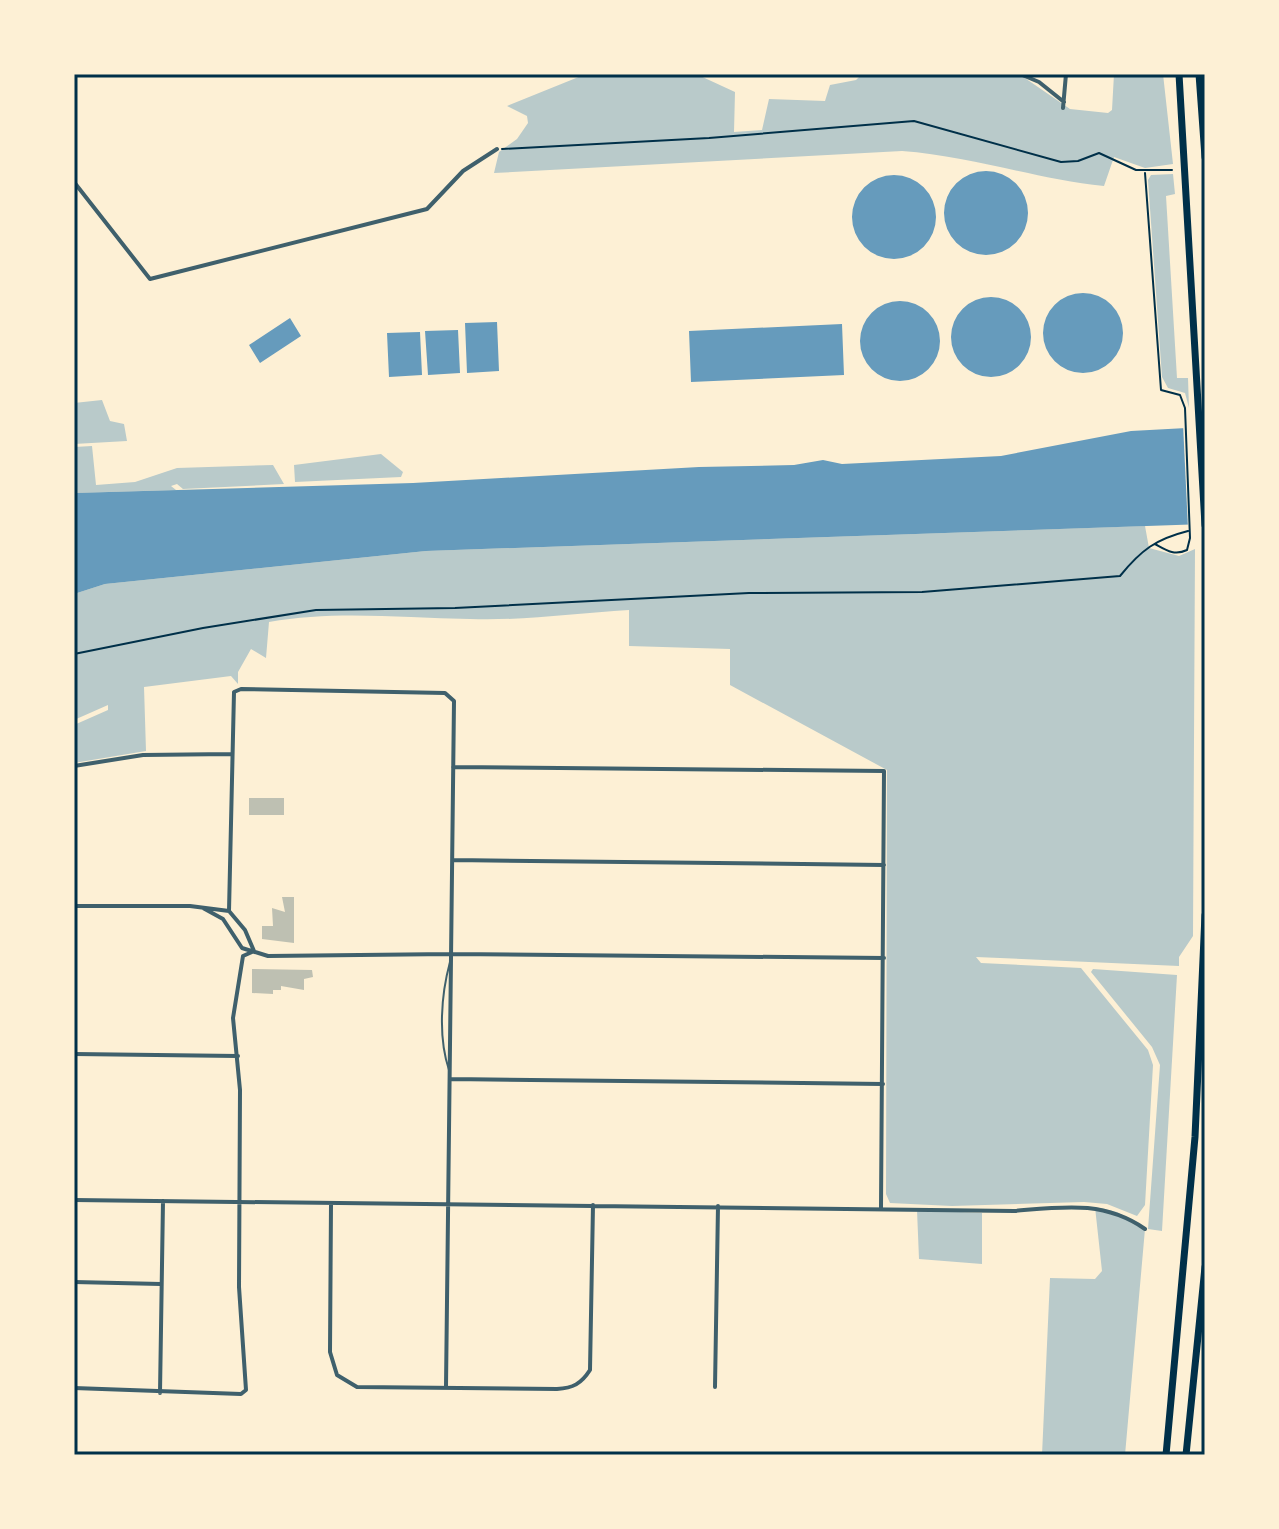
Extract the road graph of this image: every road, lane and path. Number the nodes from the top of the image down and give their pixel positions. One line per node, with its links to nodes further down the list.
1 (1020, 74): 2 (street)
2 (1066, 74)
3 (1179, 74): 10 (highway)
4 (1199, 74): 6 (highway)
5 (497, 149): 8 (path); 9 (street)
6 (1205, 157)
7 (1172, 170): 8 (path)
8 (1145, 172): 12 (path)
9 (74, 182)
10 (1205, 525)
11 (1188, 531): 12 (path)
12 (1152, 543): 13 (path)
13 (74, 654)
14 (231, 754): 15 (street); 16 (street); 21 (street)
15 (74, 766)
16 (453, 767): 17 (street); 18 (street)
17 (453, 860): 18 (street); 24 (street)
18 (884, 865): 25 (street)
19 (74, 906): 20 (street)
20 (203, 908): 21 (street); 23 (street)
21 (229, 911): 23 (street)
22 (1205, 915): 46 (highway)
23 (254, 951): 24 (street); 27 (street)
24 (451, 954): 25 (street); 28 (street)
25 (884, 958): 29 (street)
26 (74, 1054): 27 (street)
27 (238, 1056): 32 (street)
28 (451, 1079): 29 (street); 34 (street)
29 (883, 1084): 37 (street)
30 (74, 1200): 31 (street)
31 (163, 1201): 32 (street); 41 (street)
32 (239, 1203): 33 (street); 45 (street)
33 (331, 1203): 34 (street); 42 (street)
34 (450, 1205): 35 (street); 42 (street)
35 (593, 1205): 36 (street); 42 (street)
36 (718, 1206): 37 (street); 43 (street)
37 (881, 1208): 38 (street)
38 (1145, 1229)
39 (1205, 1267): 47 (highway)
40 (74, 1282): 41 (street)
41 (161, 1284): 45 (street)
42 (446, 1387)
43 (715, 1387)
44 (74, 1388): 45 (street)
45 (160, 1393)
46 (1166, 1455)
47 (1186, 1455)

